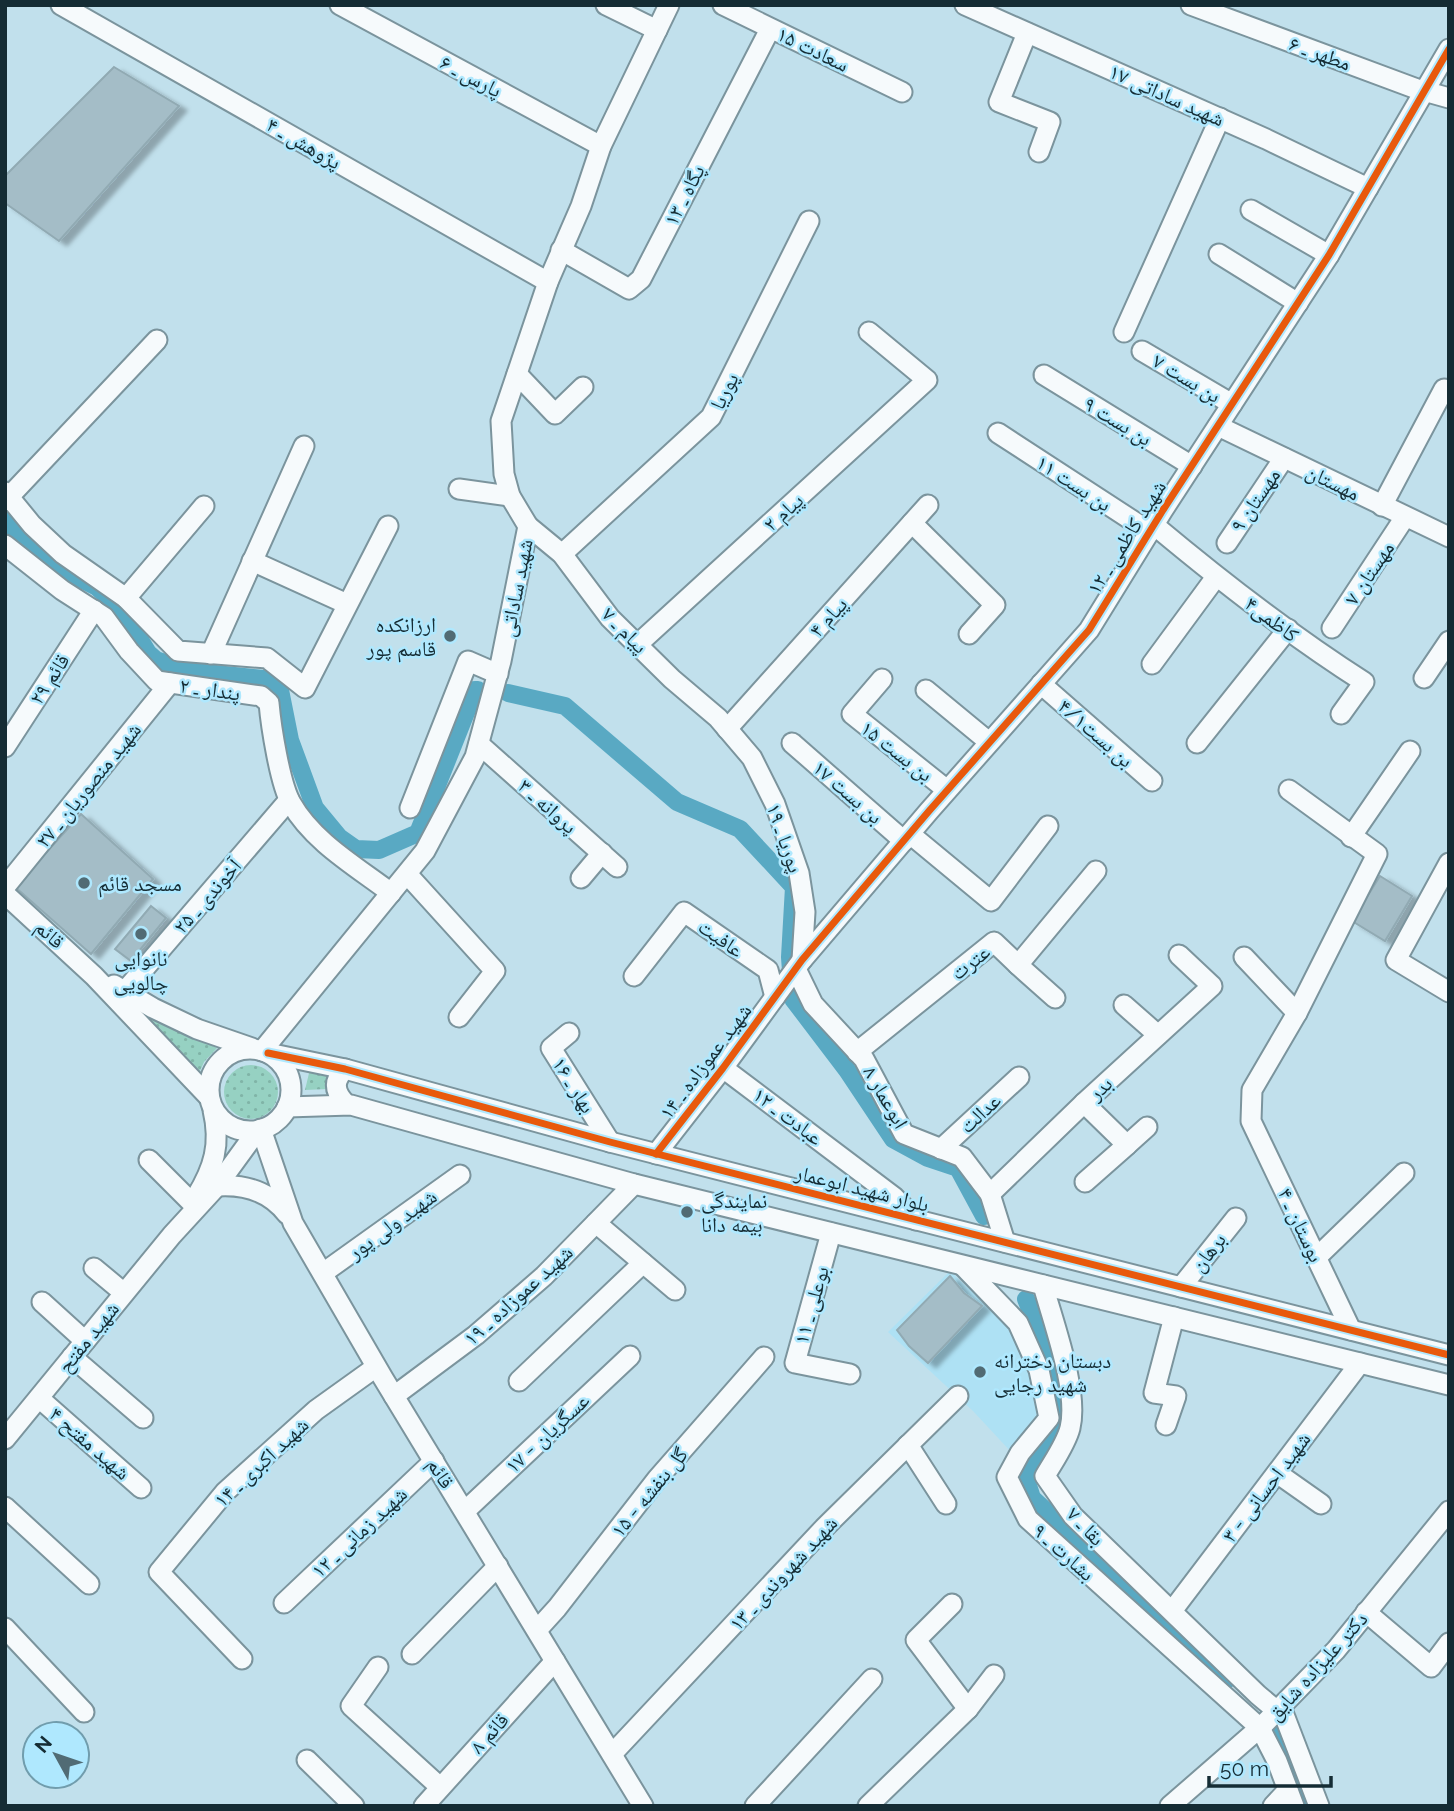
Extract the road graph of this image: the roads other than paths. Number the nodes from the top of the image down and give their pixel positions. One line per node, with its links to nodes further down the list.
1 (61, 5): 24 (street, پژوهش ـ ۴)
2 (340, 5): 16 (street, پارس ـ ۶)
3 (606, 5): 9 (street)
4 (669, 5): 9 (street, شهید ساداتی)
5 (723, 5): 8 (street, سعادت ۱۵)
6 (965, 5): 10 (street, شهید ساداتی ۱۷)
7 (1191, 5): 12 (street, مطهر ـ ۶)
8 (770, 29): 13 (street, سعادت ۱۵); 21 (street, پگاه ـ ۱۳)
9 (657, 30): 16 (street, شهید ساداتی)
10 (1027, 33): 15 (street, شهید ساداتی ۱۷); 17 (street)
11 (1449, 50): 12 (street, شهید کاظمی ـ ۱۲)
12 (1425, 91): 14 (street, مطهر ـ ۶); 18 (street, شهید کاظمی ـ ۱۲)
13 (902, 93)
14 (1449, 98)
15 (1220, 118): 18 (street, شهید ساداتی ۱۷); 27 (street)
16 (601, 146): 21 (street, شهید ساداتی)
17 (1039, 152)
18 (1368, 188): 23 (street, شهید کاظمی ـ ۱۲)
19 (1251, 210): 23 (street)
20 (809, 221): 54 (street, پوریا)
21 (561, 250): 24 (street, شهید ساداتی)
22 (1219, 254): 25 (street)
23 (1329, 255): 25 (street, شهید کاظمی ـ ۱۲)
24 (548, 282): 30 (street, شهید ساداتی)
25 (1298, 303): 34 (street, شهید کاظمی ـ ۱۲)
26 (869, 332): 64 (street, پیام ۲)
27 (1124, 332)
28 (157, 340): 41 (street)
29 (1142, 351): 34 (street, بن بست ۷)
30 (517, 374): 32 (street); 42 (street, شهید ساداتی)
31 (1044, 376): 39 (street, بن بست ۹)
32 (583, 387)
33 (1444, 389): 45 (street)
34 (1232, 404): 35 (street, شهید کاظمی ـ ۱۲)
35 (1218, 426): 38 (street, مهستان); 39 (street, شهید کاظمی ـ ۱۲)
36 (998, 433): 50 (street, بن بست ۱۱)
37 (304, 446): 55 (street)
38 (1284, 458): 45 (street, مهستان); 52 (street, مهستان ۹)
39 (1192, 466): 50 (street, شهید کاظمی ـ ۱۲)
40 (459, 489): 42 (street)
41 (7, 496): 57 (street)
42 (510, 496): 49 (street, شهید ساداتی)
43 (928, 505): 47 (street, پیام ۴)
44 (204, 506): 57 (street)
45 (1382, 506): 46 (street, مهستان)
46 (1405, 517): 51 (street, مهستان); 60 (street, مهستان ۷)
47 (912, 523): 62 (street); 74 (street, پیام ۴)
48 (388, 526): 58 (street)
49 (528, 526): 54 (street, پیام ـ ۷); 67 (street, شهید ساداتی)
50 (1152, 529): 56 (street, کاظمی۴); 71 (street, شهید کاظمی ـ ۱۲)
51 (1449, 537)
52 (1227, 543)
53 (5, 545): 59 (street, پندار ـ ۲)
54 (562, 554): 64 (street, پیام ـ ۷)
55 (253, 561): 58 (street); 65 (street)
56 (1216, 577): 61 (street, کاظمی۴); 66 (street)
57 (126, 598): 65 (street)
58 (347, 604): 65 (street)
59 (94, 610): 70 (street, پندار ـ ۲); 79 (street, قائم ۲۹)
60 (1332, 628)
61 (1288, 629): 73 (street, کاظمی۴); 77 (street)
62 (969, 634)
63 (1449, 642): 69 (street)
64 (638, 644): 74 (street, پیام ـ ۷)
65 (211, 654)
66 (1152, 664)
67 (498, 674): 78 (street, شهید ساداتی); 85 (street)
68 (882, 678): 82 (street, بن بست ۱۵)
69 (1424, 678)
70 (170, 683): 84 (street, پندار ـ ۲); 95 (street, شهید منصوریان ـ ۲۷)
71 (1041, 684): 75 (street, شهید کاظمی ـ ۱۲); 81 (street, بن بست۴/۱)
72 (926, 690): 75 (street)
73 (1341, 714)
74 (727, 729): 100 (street, پوریا ـ ۱۹)
75 (989, 742): 82 (street, شهید کاظمی ـ ۱۲)
76 (792, 743): 87 (street, بن بست ۱۷)
77 (1197, 743)
78 (479, 744): 89 (street, پروانه ـ ۳); 93 (street, شهید ساداتی)
79 (5, 747)
80 (1410, 751): 88 (street)
81 (1152, 781)
82 (947, 790): 87 (street, شهید کاظمی ـ ۱۲)
83 (1289, 790): 88 (street)
84 (289, 800): 96 (street, پندار ـ ۲); 104 (street, آخوندی ـ ۲۵)
85 (411, 808)
86 (1048, 826): 87 (street, بن بست ۱۷)
87 (907, 837): 100 (street, شهید کاظمی ـ ۱۲)
88 (1351, 837): 109 (street)
89 (602, 853): 91 (street, پروانه ـ ۳); 94 (street)
90 (1449, 863): 105 (street)
91 (617, 867)
92 (1096, 871): 101 (street, عترت)
93 (407, 874): 96 (street, شهید ساداتی); 110 (street)
94 (581, 878)
95 (5, 887)
96 (391, 893): 113 (street, شهید ساداتی)
97 (5, 894): 102 (street, قائم)
98 (1179, 955): 112 (street, بدر)
99 (1244, 957): 109 (street)
100 (799, 965): 106 (street, شهید عموزاده ـ ۱۴); 114 (street, ابوعمار ۸)
101 (1018, 965): 107 (street); 114 (street, عترت)
102 (94, 975): 104 (street, بلوار شهید ابوعمار); 118 (street)
103 (634, 976): 106 (street, عافیت)
104 (125, 991): 113 (street, بلوار شهید ابوعمار)
105 (1449, 992)
106 (778, 993): 115 (street, شهید عموزاده ـ ۱۴)
107 (1055, 998)
108 (1124, 1005): 112 (street)
109 (1297, 1013): 143 (street, بوستان ـ ۴)
110 (458, 1017)
111 (569, 1033): 124 (street, بهار ـ ۱۶)
112 (1158, 1035): 120 (street, بدر)
113 (262, 1051): 116 (street, بلوار شهید ابوعمار); 118 (street); 121 (street)
114 (857, 1052): 126 (street, ابوعمار ۸)
115 (723, 1068): 127 (street, شهید عموزاده ـ ۱۴); 137 (street, عبادت ـ ۱۲)
116 (345, 1069): 119 (street); 124 (street, بلوار شهید ابوعمار)
117 (1019, 1077): 126 (street, عدالت)
118 (211, 1102): 123 (street); 135 (street)
119 (345, 1103): 121 (street); 132 (street)
120 (1084, 1103): 125 (street); 134 (street, بدر)
121 (287, 1107): 123 (street)
122 (1147, 1127): 125 (street)
123 (259, 1130): 133 (street); 138 (street, قائم)
124 (610, 1142): 127 (street, بلوار شهید ابوعمار)
125 (1127, 1145): 131 (street)
126 (941, 1149): 134 (street, ابوعمار ۸)
127 (656, 1154): 137 (street, بلوار شهید ابوعمار)
128 (149, 1160): 135 (street)
129 (1404, 1173): 143 (street)
130 (460, 1175): 147 (street, شهید ولی پور)
131 (1085, 1182)
132 (634, 1184): 139 (street, شهید عموزاده ـ ۱۹); 140 (street)
133 (217, 1186): 138 (street); 141 (street)
134 (990, 1194): 142 (street, ابوعمار ۸)
135 (192, 1203): 141 (street)
136 (1236, 1218): 149 (street, برهان)
137 (916, 1220): 142 (street, بلوار شهید ابوعمار)
138 (293, 1223): 147 (street, قائم)
139 (596, 1223): 144 (street); 165 (street, شهید عموزاده ـ ۱۹)
140 (831, 1233): 145 (street); 162 (street, بوعلی ـ ۱۱)
141 (172, 1235): 151 (street, شهید مفتح)
142 (1005, 1242): 149 (street, بلوار شهید ابوعمار)
143 (1316, 1258): 154 (street, بوستان ـ ۴)
144 (643, 1263): 150 (street); 163 (street)
145 (963, 1265): 148 (street); 198 (street, بشارت ـ ۹)
146 (94, 1268): 151 (street)
147 (323, 1273): 161 (street, قائم)
148 (1043, 1285): 153 (street); 184 (street, بقا ـ ۷)
149 (1181, 1287): 154 (street, بلوار شهید ابوعمار)
150 (675, 1290)
151 (124, 1293): 155 (street, شهید مفتح)
152 (42, 1302): 155 (street)
153 (1174, 1317): 160 (street); 169 (street)
154 (1351, 1330): 156 (street, بلوار شهید ابوعمار)
155 (85, 1341): 158 (street, شهید مفتح)
156 (1449, 1355)
157 (630, 1356): 178 (street, عسگریان - ۱۷)
158 (72, 1357): 167 (street, شهید مفتح); 168 (street)
159 (764, 1357): 187 (street, گل بنفشه - ۱۵)
160 (1360, 1363): 164 (street); 173 (street, شهید احسانی - ۳)
161 (376, 1367): 165 (street, قائم); 190 (street, شهید اکبری ـ ۱۴)
162 (850, 1374)
163 (519, 1381)
164 (1449, 1385)
165 (394, 1396): 172 (street, قائم)
166 (958, 1396): 171 (street, شهید شهروندی ـ ۱۳)
167 (39, 1398): 170 (street, شهید مفتح); 174 (street, شهید مفتح ۴)
168 (143, 1418)
169 (1166, 1425)
170 (5, 1439)
171 (908, 1445): 175 (street); 199 (street, شهید شهروندی ـ ۱۳)
172 (434, 1461): 178 (street, قائم); 182 (street, شهید زمانی ـ ۱۲)
173 (1277, 1473): 176 (street); 184 (street, شهید احسانی - ۳)
174 (141, 1488)
175 (946, 1504)
176 (1321, 1504)
177 (5, 1507): 181 (street)
178 (465, 1511): 180 (street, قائم)
179 (1449, 1511): 185 (street, دکتر علیزاده شایق)
180 (498, 1566): 187 (street, قائم); 189 (street)
181 (89, 1584)
182 (284, 1603)
183 (952, 1604): 195 (street)
184 (1172, 1611): 196 (street, بقا ـ ۷)
185 (1366, 1612): 188 (street); 196 (street, دکتر علیزاده شایق)
186 (5, 1628): 197 (street)
187 (537, 1630): 191 (street, قائم)
188 (1449, 1643)
189 (412, 1654)
190 (242, 1659)
191 (555, 1661): 199 (street, قائم); 201 (street, قائم ۸)
192 (378, 1667): 201 (street)
193 (994, 1675): 195 (street)
194 (872, 1679): 206 (street)
195 (968, 1709): 207 (street)
196 (1279, 1709): 198 (street, دکتر علیزاده شایق); 210 (street)
197 (84, 1712)
198 (1260, 1728): 202 (street); 208 (street, دکتر علیزاده شایق)
199 (612, 1754): 205 (street, قائم)
200 (307, 1760): 203 (street)
201 (440, 1787): 204 (street, قائم ۸)
202 (1291, 1798): 209 (street)
203 (354, 1806)
204 (425, 1806)
205 (643, 1806)
206 (755, 1806)
207 (868, 1806)
208 (1170, 1806)
209 (1273, 1806)
210 (1319, 1806)

